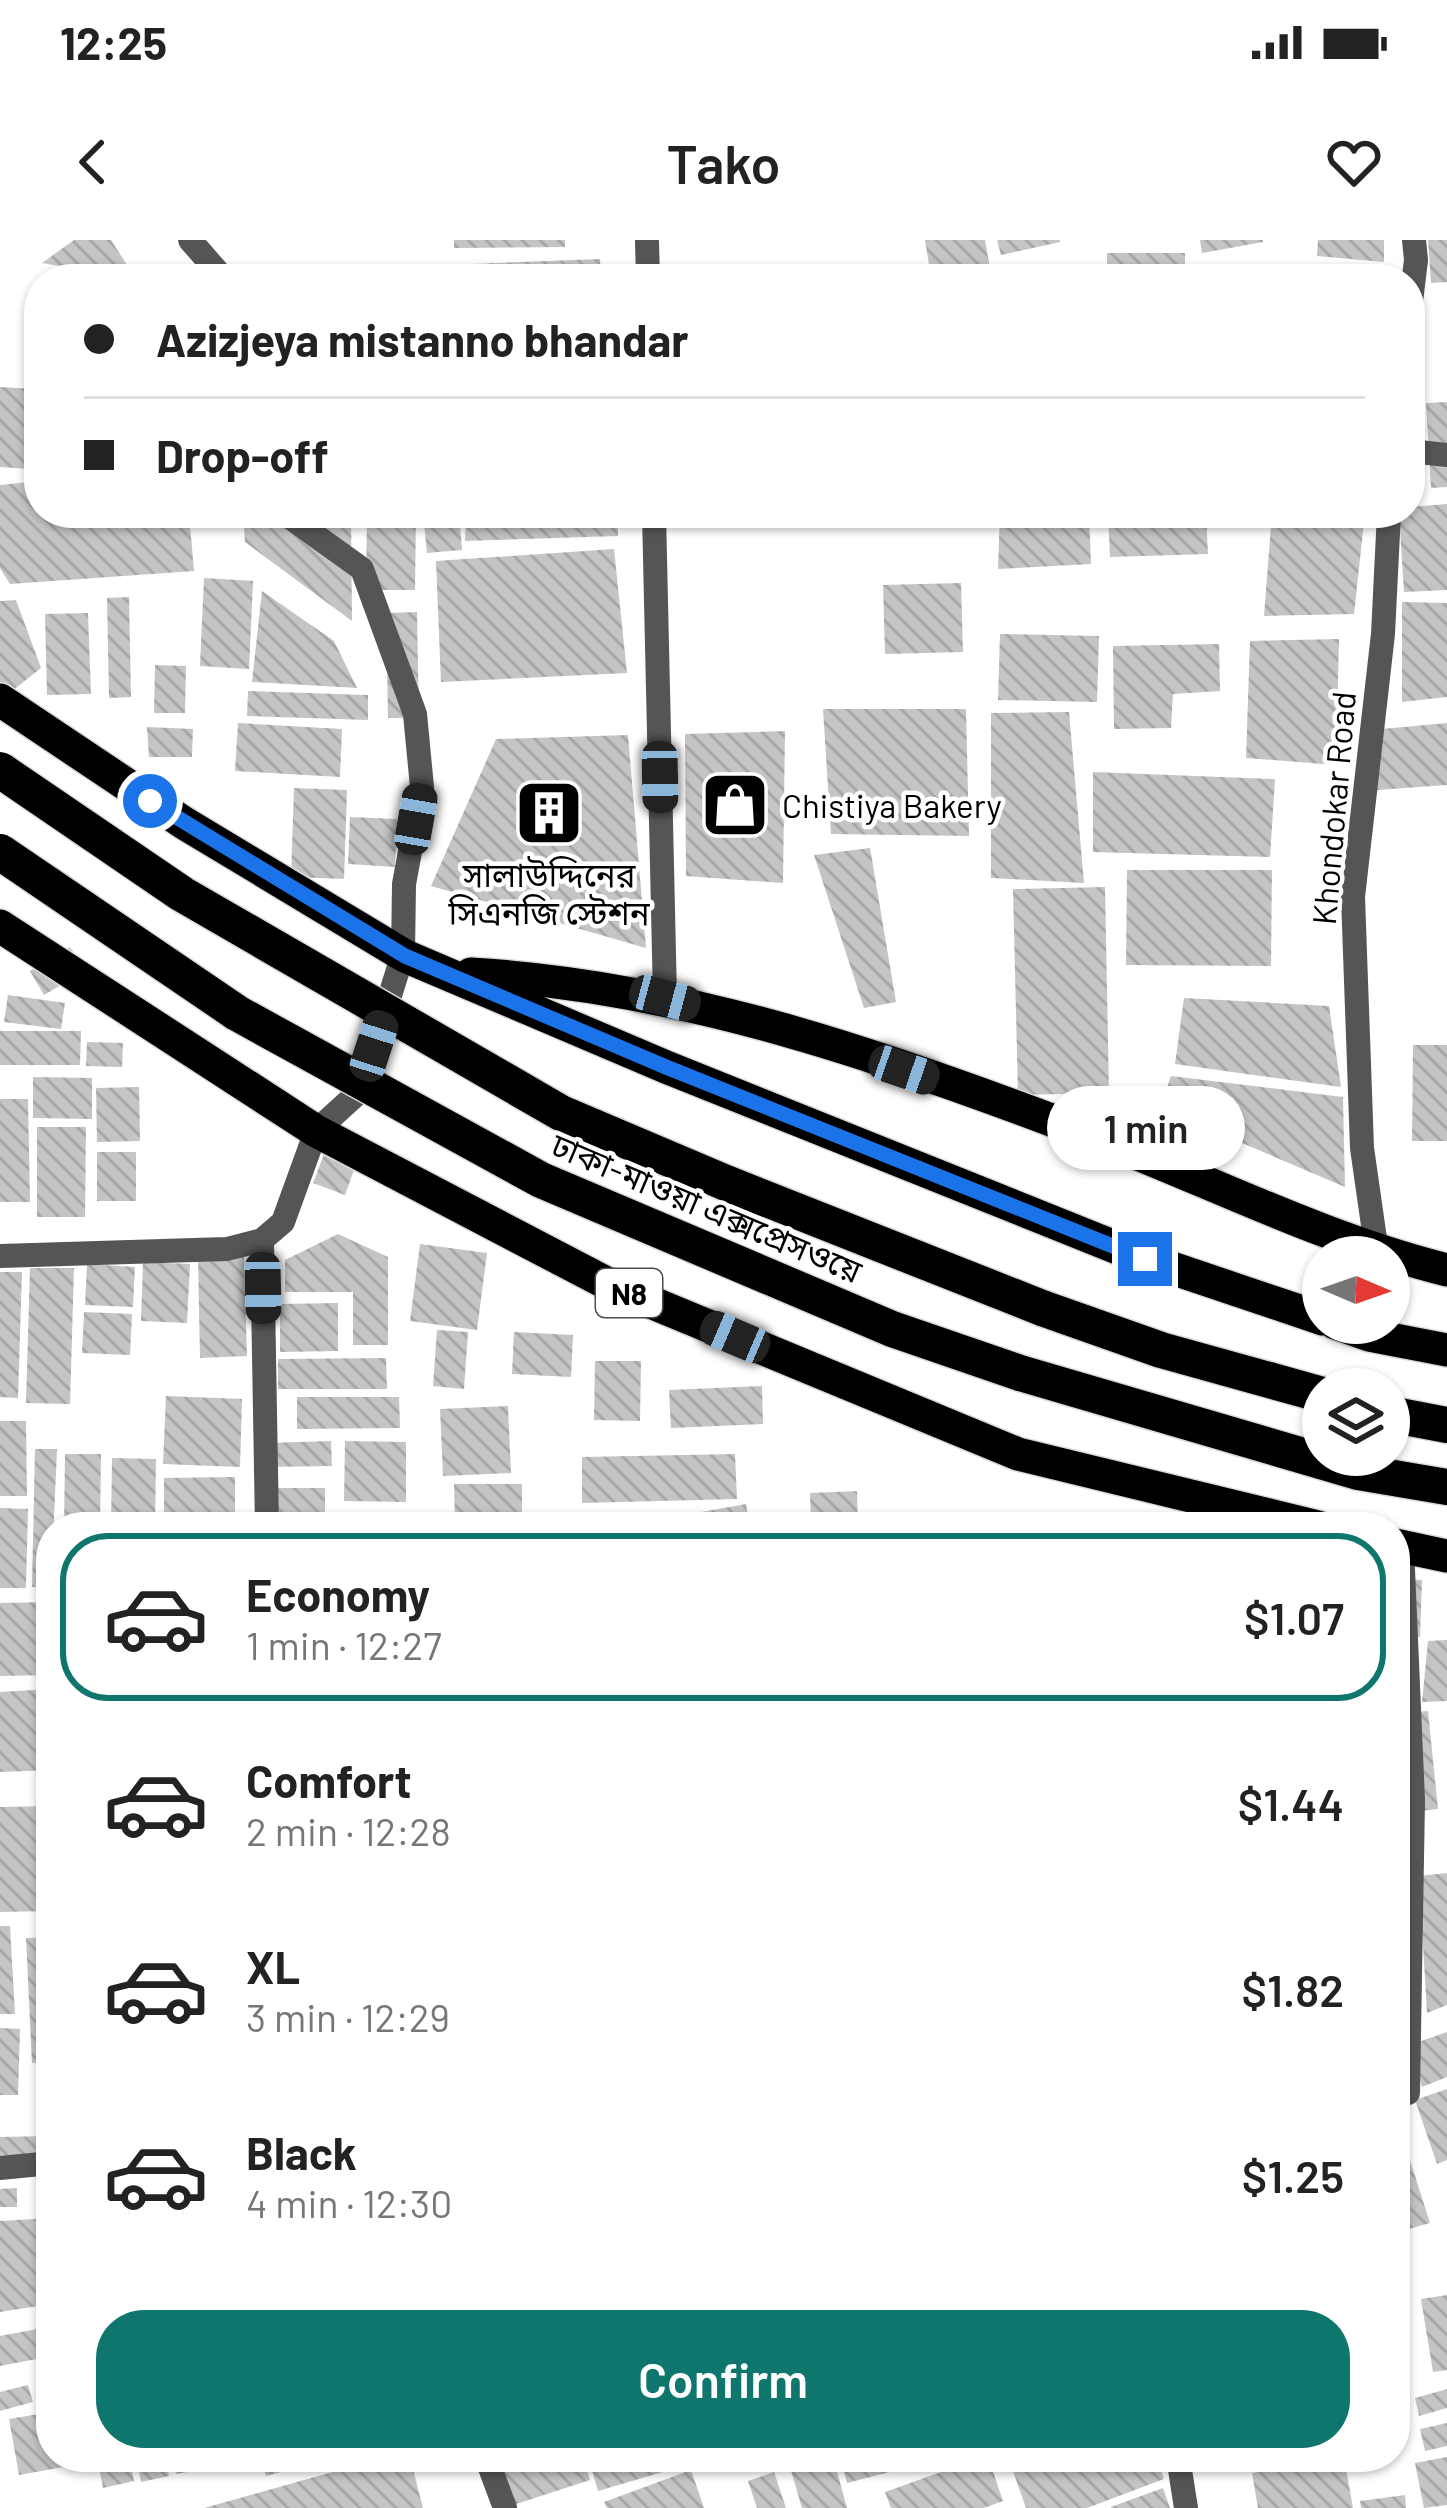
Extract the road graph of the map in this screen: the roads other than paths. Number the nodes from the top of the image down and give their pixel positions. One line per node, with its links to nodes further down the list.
1 (190, 240): 2 (street)
2 (211, 264)
3 (305, 528): 10 (street)
4 (653, 528): 12 (street)
5 (1388, 528): 15 (street, Khondokar Road)
6 (0, 700): 10 (highway)
7 (0, 770): 23 (highway, ঢাকা-মাওয়া এক্সপ্রেসওয়ে, bridge)
8 (0, 851): 26 (highway, ঢাকা-মাওয়া এক্সপ্রেসওয়ে / N8, bridge)
9 (0, 926): 13 (highway, N8)
10 (404, 954): 11 (highway); 13 (street)
11 (446, 973): 12 (highway); 20 (highway)
12 (665, 998): 14 (highway)
13 (316, 1131): 16 (street); 28 (highway, N8)
14 (1338, 1236)
15 (1375, 1236)
16 (262, 1240): 17 (street); 27 (street)
17 (0, 1256)
18 (1410, 1260): 19 (highway)
19 (1447, 1270)
20 (1302, 1312)
21 (1410, 1343): 22 (highway)
22 (1447, 1350)
23 (1302, 1390)
24 (1410, 1418): 25 (highway)
25 (1447, 1425)
26 (1447, 1487)
27 (267, 1512)
28 (1256, 1512)
29 (1410, 1548): 30 (highway)
30 (1447, 1556)
31 (1410, 1761): 32 (street)
32 (1410, 1946)
33 (36, 2164): 34 (street)
34 (0, 2168)
35 (492, 2472): 37 (street)
36 (1180, 2472): 38 (street)
37 (505, 2508)
38 (1186, 2508)

